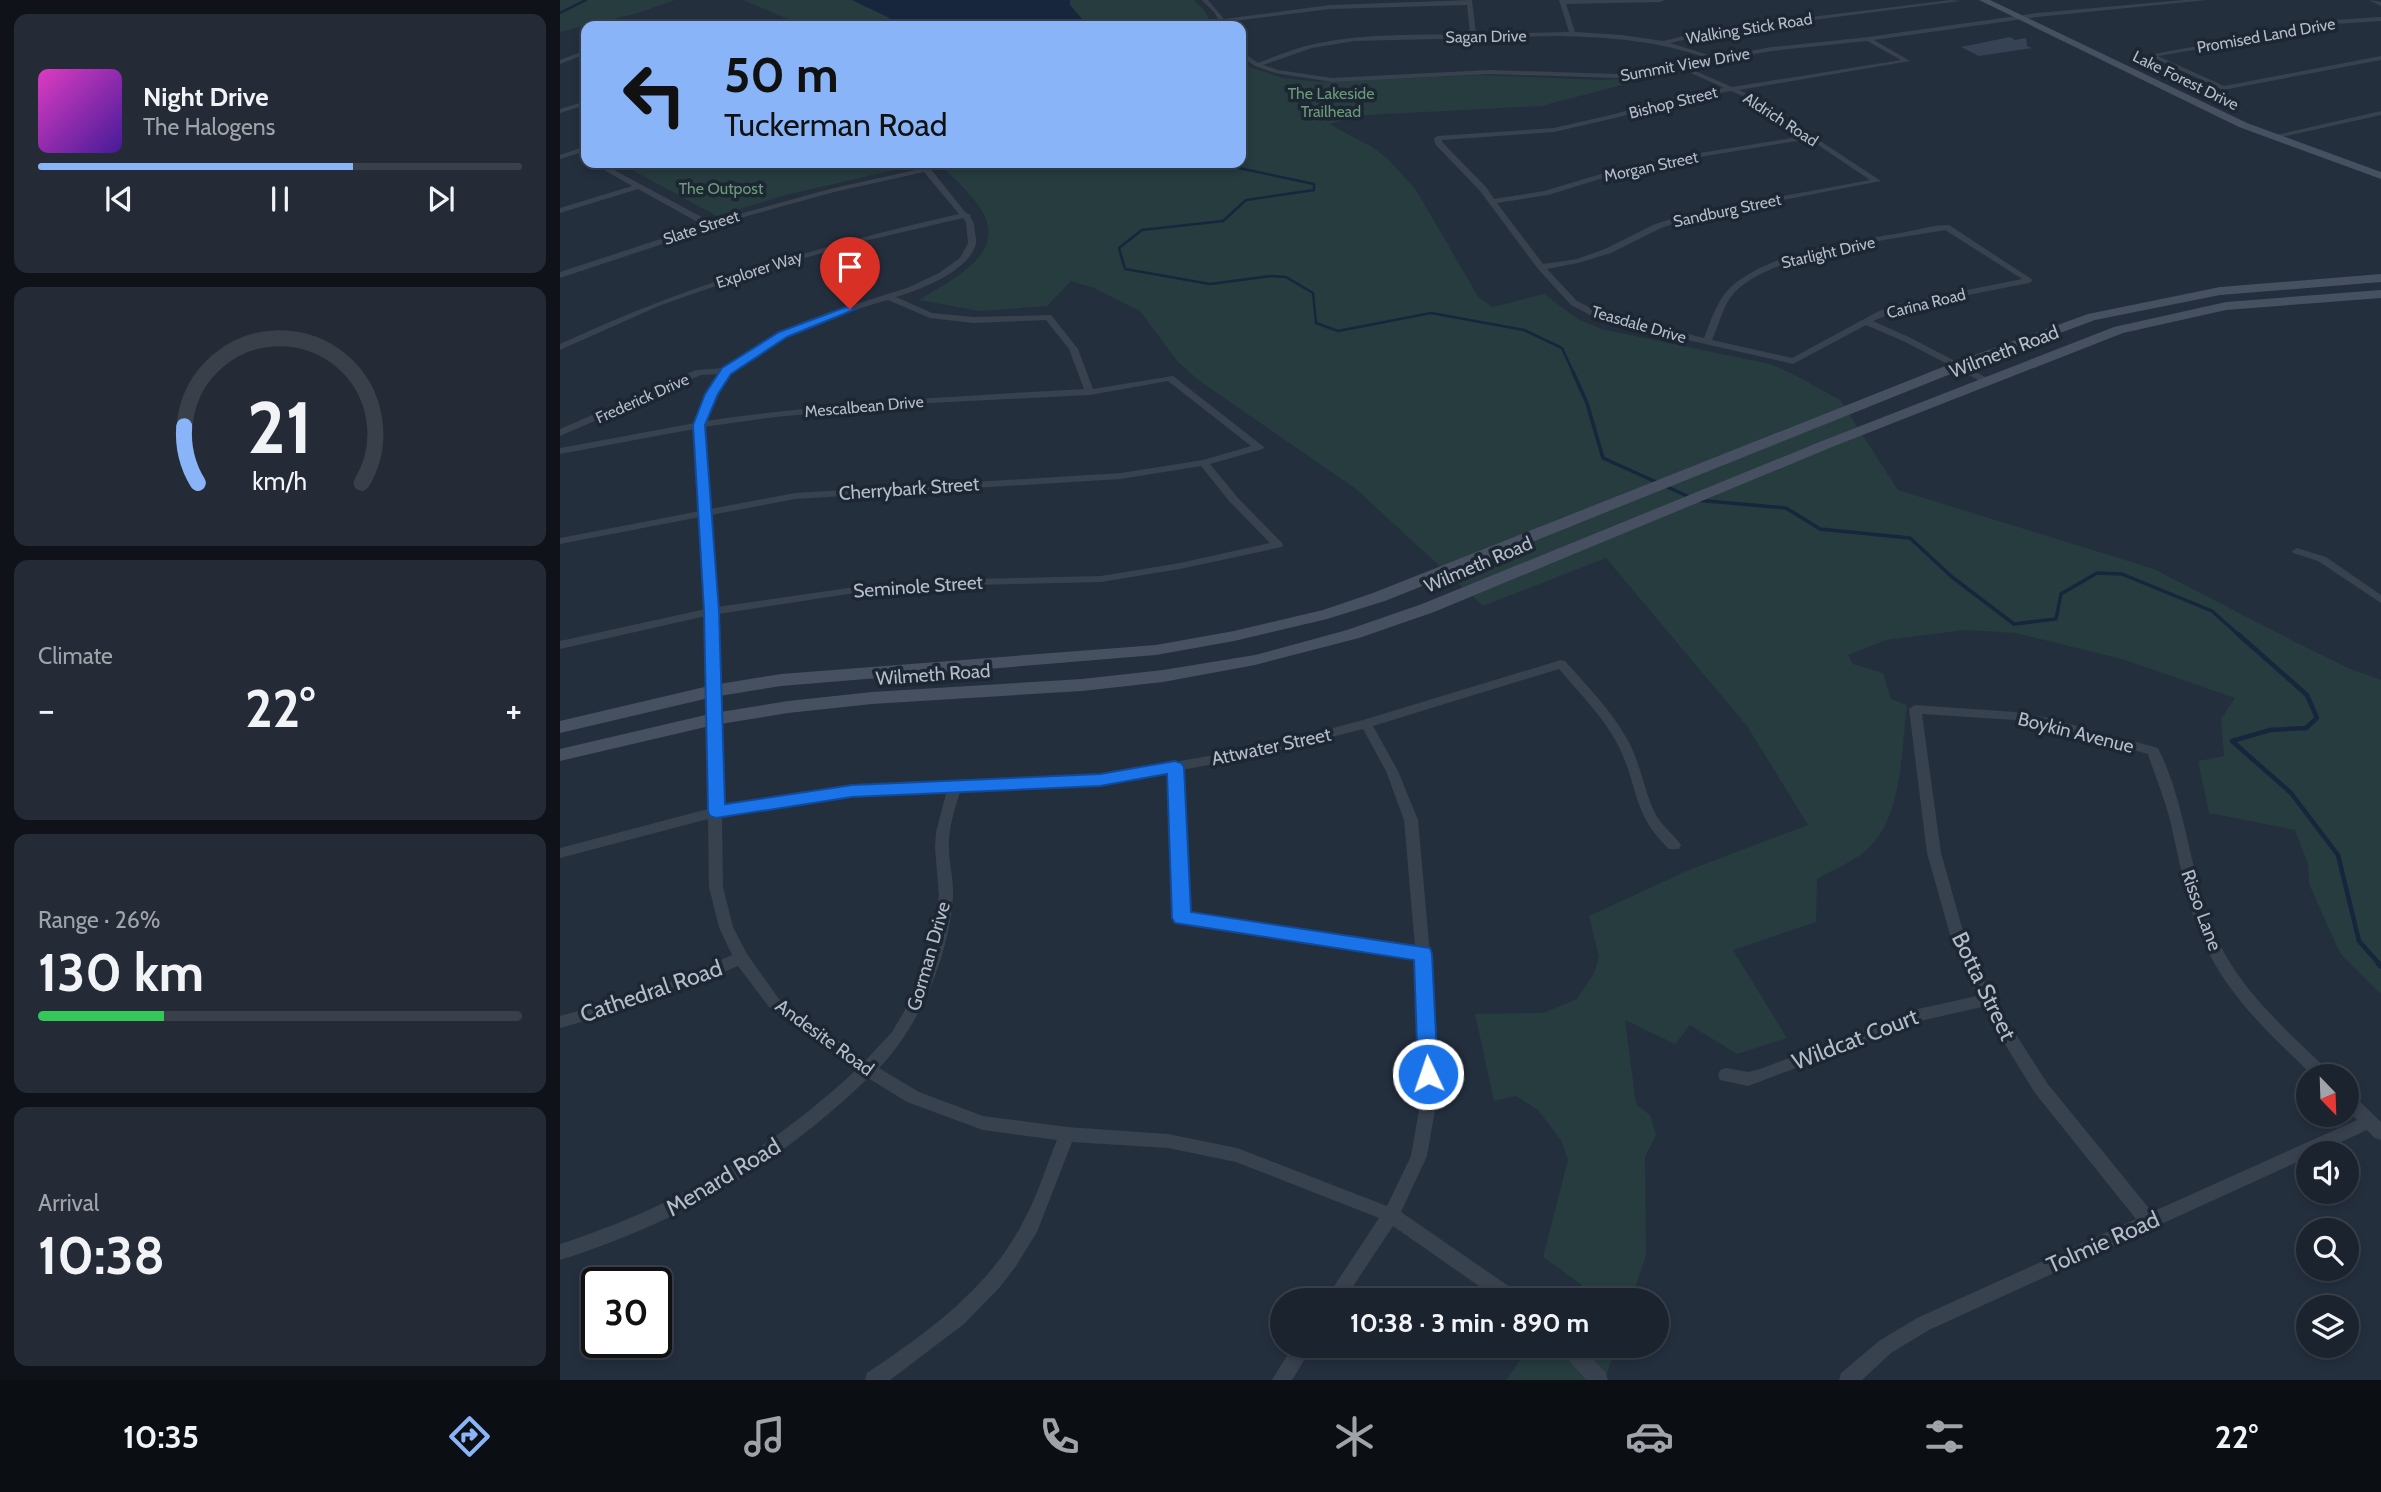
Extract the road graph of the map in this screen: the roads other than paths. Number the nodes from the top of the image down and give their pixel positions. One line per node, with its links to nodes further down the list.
1 (1205, 0): 18 (street)
2 (1661, 0): 9 (street)
3 (1956, 0): 23 (street, Walking Stick Road)
4 (1983, 0): 16 (street, Lake Forest Drive)
5 (2007, 0): 15 (street, Lake Forest Drive)
6 (2119, 0): 13 (street)
7 (2204, 0): 11 (street, Summit View Drive)
8 (2373, 0): 12 (street)
9 (1562, 1): 20 (street)
10 (1469, 2): 19 (street); 21 (street)
11 (2186, 3): 13 (street, Summit View Drive); 14 (street, Summit View Drive)
12 (2381, 4)
13 (2131, 7): 14 (street, Summit View Drive)
14 (2090, 10): 15 (street, Summit View Drive)
15 (2037, 15): 16 (street, Summit View Drive); 31 (street, Lake Forest Drive)
16 (2017, 17): 22 (street, Summit View Drive); 42 (street, Lake Forest Drive)
17 (2381, 19): 26 (street, Promised Land Drive)
18 (1222, 21)
19 (1243, 21)
20 (1573, 35): 21 (street, Sagan Drive); 23 (street, Sagan Drive)
21 (1473, 36): 29 (street, Sagan Drive)
22 (1868, 39): 27 (street, Summit View Drive); 32 (street, Bishop Street)
23 (1666, 43): 27 (street, Sagan Drive)
24 (581, 54): 28 (street)
25 (1246, 57): 29 (street, Summit View Drive)
26 (2381, 58)
27 (1715, 59): 30 (street, Summit View Drive)
28 (560, 62)
29 (1257, 65): 30 (street, Summit View Drive)
30 (1681, 66): 32 (street, Aldrich Road)
31 (2186, 85)
32 (1731, 88): 41 (street, Aldrich Road); 43 (street, Bishop Street)
33 (560, 102): 35 (street)
34 (581, 105): 35 (street)
35 (574, 107): 36 (street); 37 (street)
36 (581, 109)
37 (560, 111)
38 (2381, 113): 40 (street)
39 (2259, 119): 40 (street, Lake Forest Drive)
40 (2293, 133): 42 (street); 48 (street, Lake Forest Drive)
41 (1811, 137): 51 (street, Aldrich Road); 53 (street, Morgan Street)
42 (2272, 137): 50 (street, Lake Forest Drive)
43 (1438, 138): 53 (street, Teasdale Drive)
44 (581, 150): 45 (street)
45 (576, 152): 46 (street); 47 (street)
46 (581, 155)
47 (560, 157)
48 (2381, 164)
49 (605, 168): 52 (street)
50 (2381, 176)
51 (1877, 181): 58 (street, Sandburg Street)
52 (639, 186): 54 (street); 56 (street)
53 (1494, 201): 58 (street, Teasdale Drive)
54 (560, 211)
55 (967, 215): 56 (street, Slate Street); 62 (street, Andesite Road); 65 (street, Explorer Way)
56 (708, 224): 59 (street, Slate Street)
57 (1946, 227): 63 (street, Carina Road); 64 (street, Starlight Drive)
58 (1541, 267): 64 (street, Teasdale Drive)
59 (560, 275)
60 (2381, 278): 67 (street, Wilmeth Road)
61 (2381, 294): 69 (street, Wilmeth Road)
62 (891, 298): 68 (street, Andesite Road); 70 (street)
63 (1867, 322): 66 (street, Carina Road); 67 (street)
64 (1707, 342): 66 (street, Teasdale Drive)
65 (560, 347)
66 (1793, 361)
67 (1958, 366): 69 (street); 82 (street, Wilmeth Road)
68 (727, 371): 71 (street, Andesite Road); 72 (street, Frederick Drive)
69 (1986, 381): 84 (street, Wilmeth Road)
70 (1090, 392): 71 (street, Mescalbean Drive); 73 (street, Mescalbean Drive)
71 (699, 425): 74 (street, Mescalbean Drive); 76 (street, Andesite Road)
72 (560, 433)
73 (1259, 447): 75 (street, Cherrybark Street)
74 (560, 451)
75 (1204, 463): 76 (street, Cherrybark Street); 80 (street, Seminole Street)
76 (703, 512): 77 (street, Cherrybark Street); 80 (street, Andesite Road)
77 (560, 541)
78 (2297, 551): 79 (street)
79 (2381, 599)
80 (712, 611): 81 (street, Seminole Street); 82 (street, Andesite Road)
81 (560, 645)
82 (713, 691): 84 (street, Andesite Road); 86 (street, Wilmeth Road)
83 (1915, 709): 87 (street, Boykin Avenue); 96 (street, Botta Street)
84 (714, 719): 88 (street, Wilmeth Road); 91 (street, Andesite Road)
85 (1366, 724): 89 (street, Attwater Street); 92 (street, Attwater Street); 94 (street)
86 (560, 727)
87 (2153, 751): 98 (street, Risso Lane)
88 (560, 755)
89 (1175, 767): 90 (street, Attwater Street); 94 (street)
90 (955, 786): 91 (street, Attwater Street); 99 (street, Gorman Drive)
91 (716, 812): 93 (street, Attwater Street); 95 (street, Andesite Road)
92 (1674, 845)
93 (560, 853)
94 (1423, 954): 104 (street)
95 (741, 958): 97 (street, Cathedral Road); 99 (street, Andesite Road)
96 (1986, 1000): 100 (street, Wildcat Court); 105 (street, Botta Street)
97 (560, 1022)
98 (2311, 1064)
99 (867, 1069): 103 (street, Andesite Road); 106 (street, Menard Road)
100 (1726, 1075)
101 (2359, 1112): 102 (street)
102 (2375, 1128): 105 (street, Tolmie Road)
103 (1067, 1134): 104 (street, Andesite Road); 111 (street)
104 (1391, 1215): 107 (street); 108 (street, Andesite Road)
105 (2149, 1222): 114 (street, Tolmie Road)
106 (560, 1252)
107 (1342, 1288)
108 (1497, 1288)
109 (1296, 1358): 112 (street)
110 (1579, 1358): 113 (street)
111 (874, 1380)
112 (1281, 1380)
113 (1599, 1380)
114 (1848, 1380)

